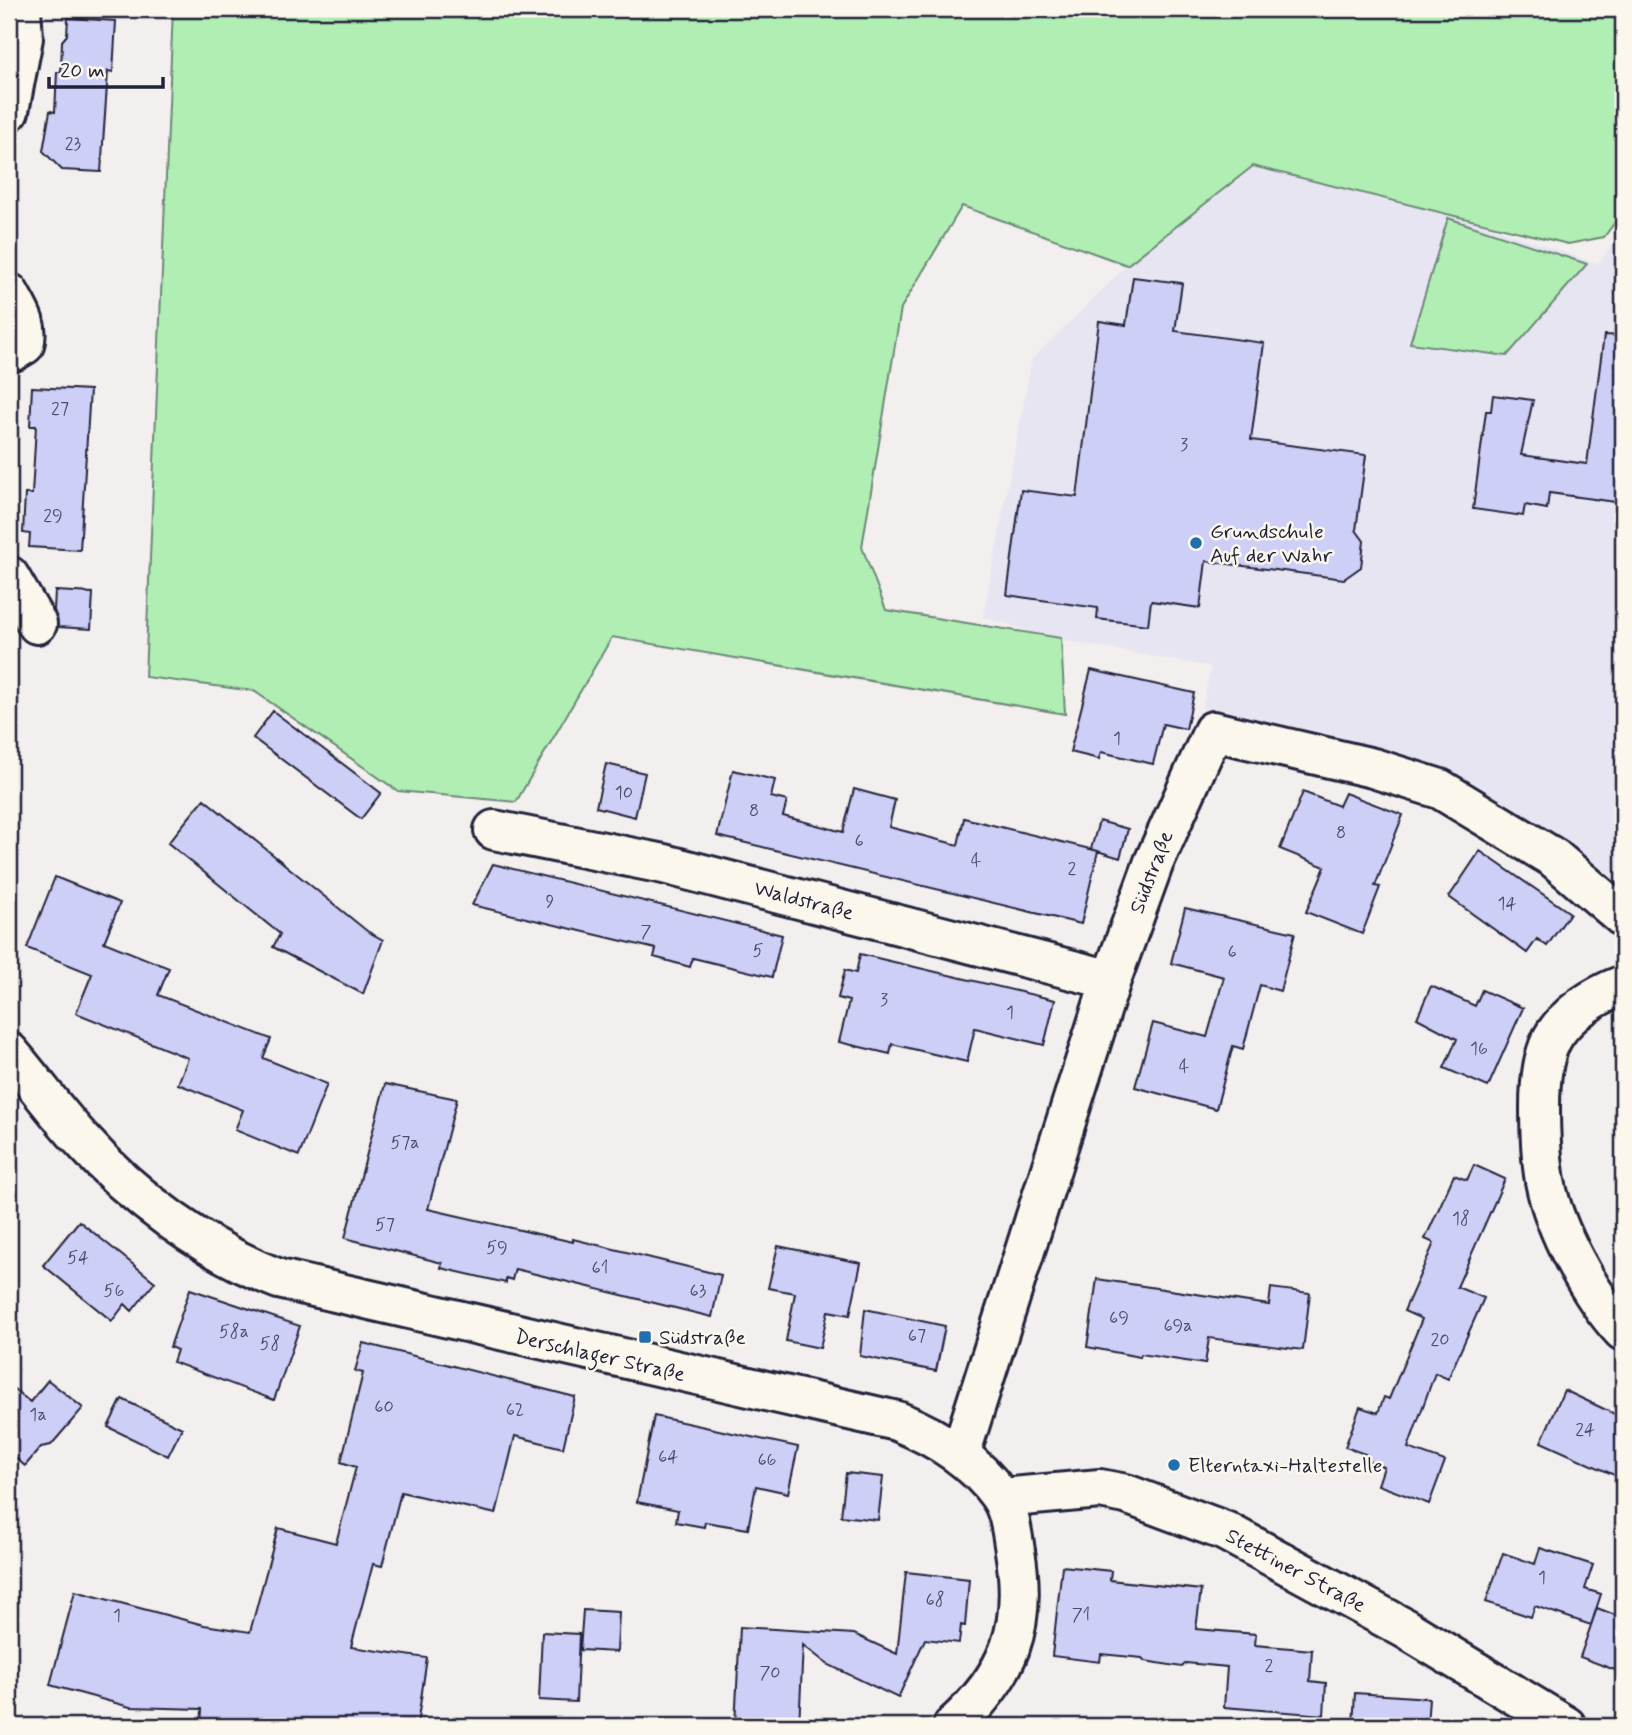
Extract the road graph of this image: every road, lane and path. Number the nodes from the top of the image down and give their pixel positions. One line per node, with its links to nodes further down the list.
1 (21, 9): 2 (street)
2 (9, 111)
3 (9, 293): 4 (street)
4 (9, 349)
5 (9, 576): 6 (street)
6 (37, 624)
7 (494, 830): 9 (street, Waldstraße)
8 (1623, 917): 9 (street, Südstraße)
9 (1111, 980): 13 (street, Südstraße)
10 (1623, 985): 12 (street)
11 (9, 1052): 13 (street, Derschlager Straße)
12 (1623, 1331)
13 (960, 1455): 14 (street, Derschlager Straße)
14 (1001, 1498): 15 (street, Derschlager Straße); 16 (street, Stettiner Straße)
15 (953, 1726)
16 (1566, 1726)

